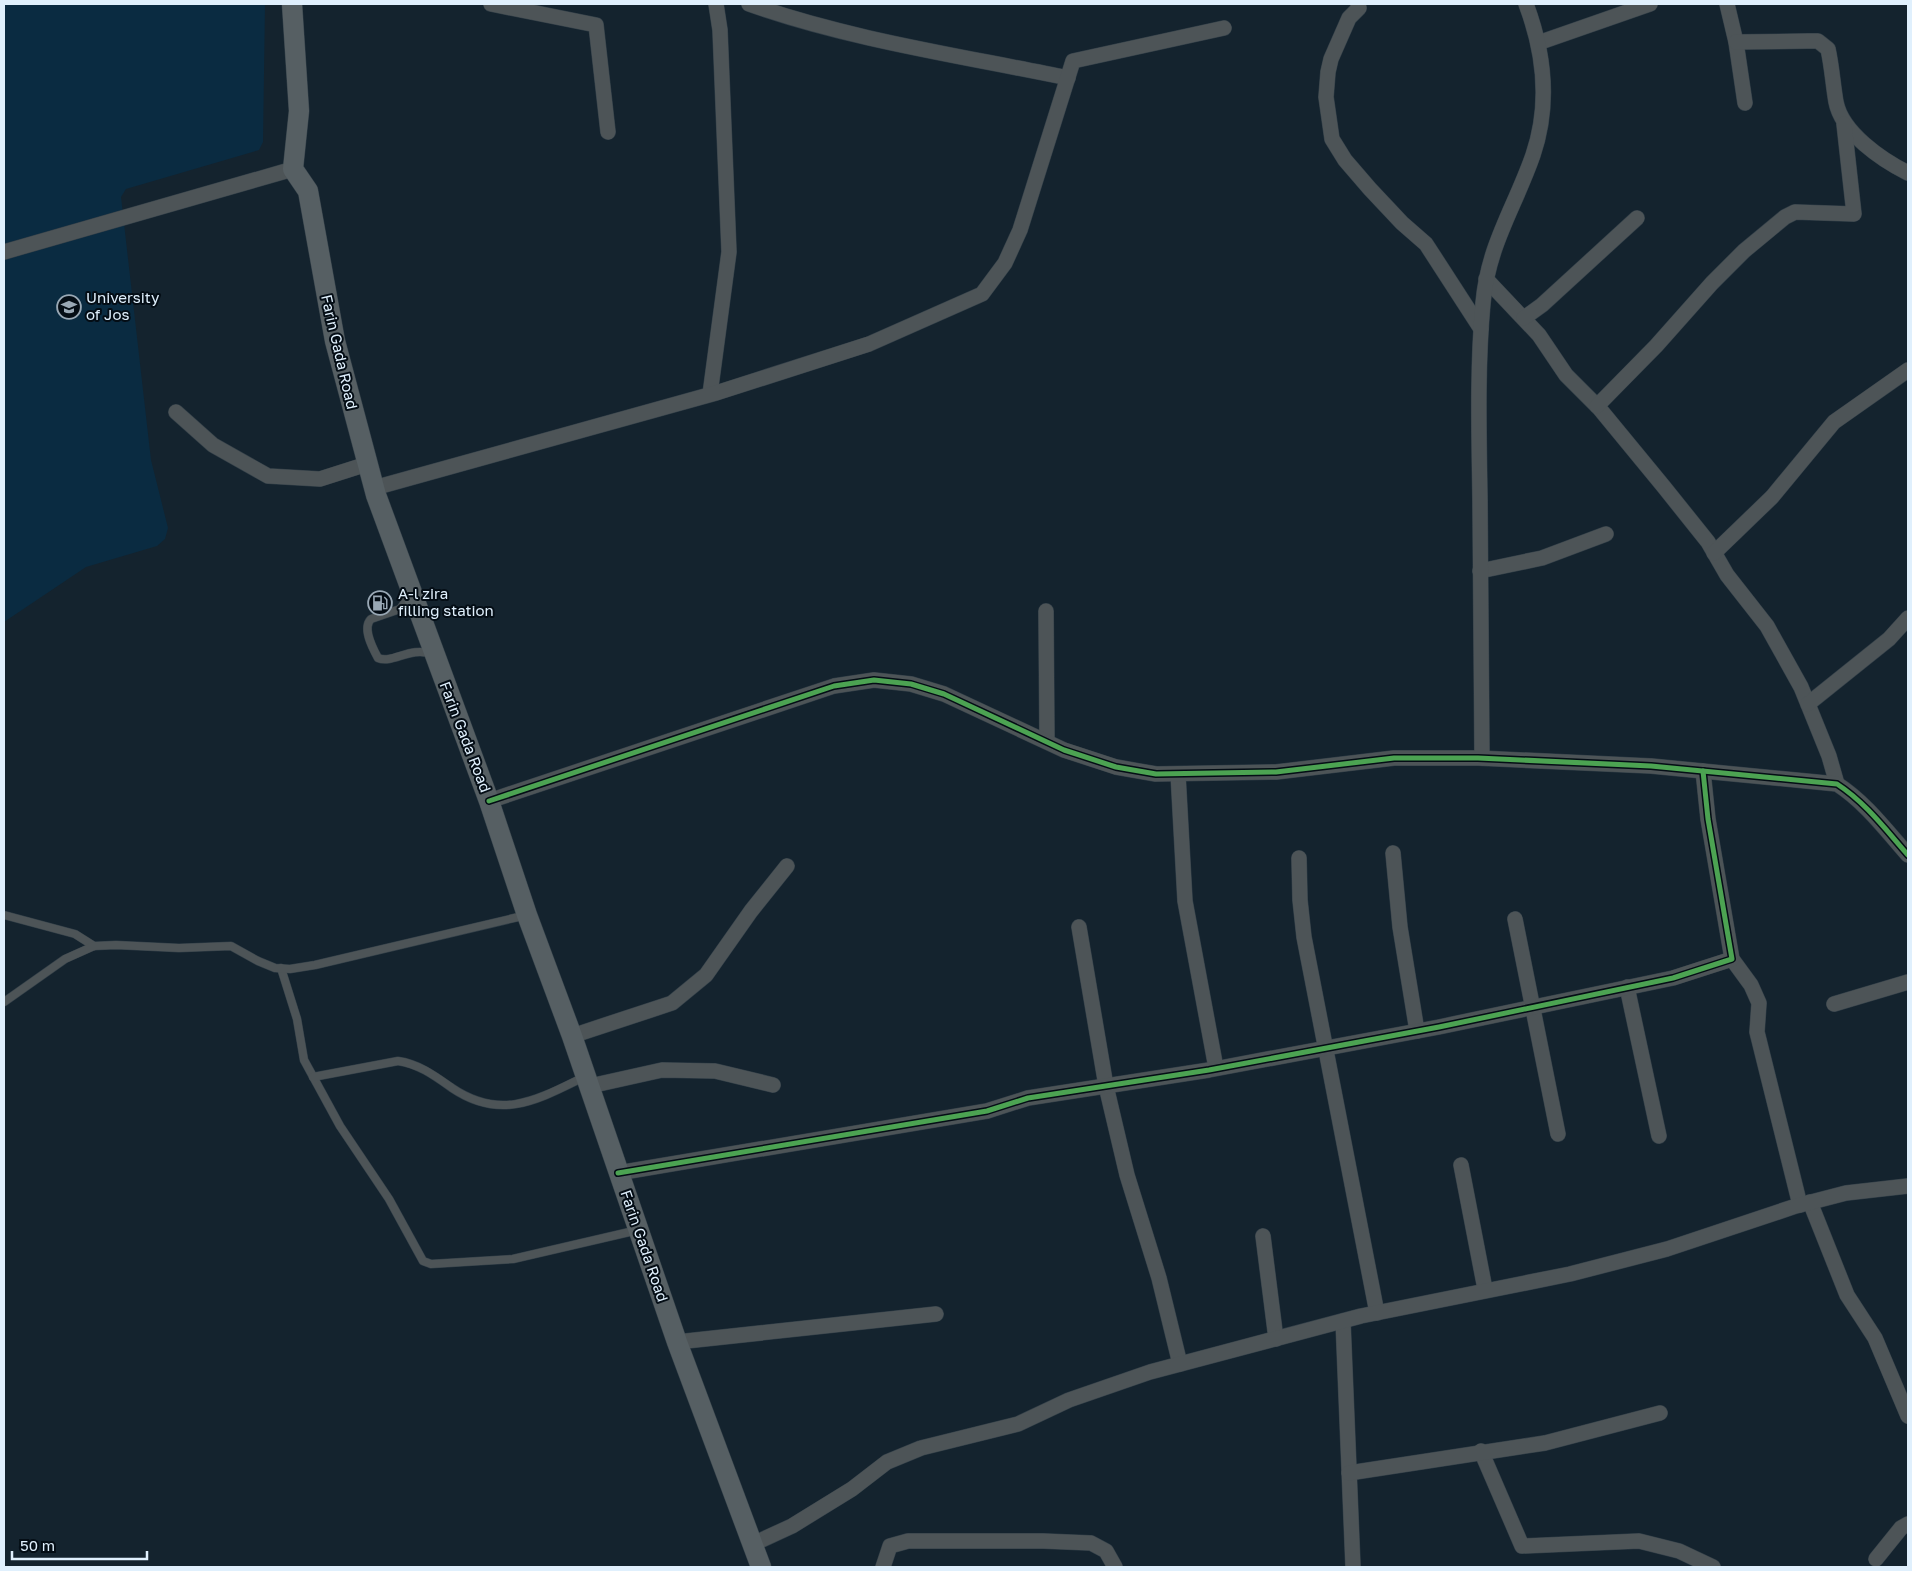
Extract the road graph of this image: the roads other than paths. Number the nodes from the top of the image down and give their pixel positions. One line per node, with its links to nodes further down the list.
1 (292, 4): 17 (main road)
2 (491, 4): 16 (street)
3 (716, 4): 25 (street)
4 (749, 4): 9 (street)
5 (1358, 4): 23 (street)
6 (1526, 4): 12 (street)
7 (1650, 4): 12 (street)
8 (1727, 4): 11 (street)
9 (780, 9): 13 (street)
10 (1224, 28): 13 (street)
11 (1736, 42): 14 (street); 15 (street)
12 (1538, 43): 21 (street)
13 (1068, 78): 25 (street)
14 (1745, 103)
15 (1844, 124): 18 (street); 26 (street)
16 (608, 132)
17 (294, 169): 20 (street); 28 (main road, Farin Gada Road)
18 (1908, 174)
19 (1637, 218): 22 (street)
20 (4, 252)
21 (1486, 279): 22 (street); 23 (street)
22 (1524, 318): 26 (street)
23 (1481, 329): 32 (street)
24 (1908, 370): 31 (street)
25 (710, 394): 29 (street)
26 (1597, 406): 31 (street)
27 (176, 412): 28 (street)
28 (367, 464): 29 (main road, Farin Gada Road)
29 (374, 488): 33 (main road, Farin Gada Road)
30 (1606, 534): 32 (street)
31 (1714, 553): 37 (street)
32 (1480, 571): 39 (street)
33 (411, 593): 36 (main road, Farin Gada Road); 36 (lane)
34 (1046, 611): 38 (street)
35 (1908, 618): 37 (street)
36 (434, 655): 43 (main road, Farin Gada Road)
37 (1808, 704): 42 (street)
38 (1047, 741): 41 (street); 43 (street)
39 (1482, 758): 40 (street); 41 (street)
40 (1703, 771): 42 (street); 53 (street)
41 (1178, 774): 63 (street)
42 (1837, 784): 45 (street)
43 (490, 801): 49 (main road, Farin Gada Road)
44 (1393, 853): 60 (street)
45 (1908, 855)
46 (1299, 858): 62 (street)
47 (787, 866): 61 (street)
48 (4, 915): 52 (lane)
49 (527, 915): 54 (lane); 61 (main road, Farin Gada Road)
50 (1515, 919): 59 (street)
51 (1079, 927): 67 (street)
52 (94, 946): 54 (lane); 57 (lane)
53 (1732, 959): 56 (street); 73 (street)
54 (281, 968): 64 (lane)
55 (1908, 982): 58 (street)
56 (1627, 987): 59 (street); 69 (street)
57 (4, 1002)
58 (1834, 1004)
59 (1532, 1008): 60 (street); 68 (street)
60 (1417, 1031): 62 (street)
61 (572, 1036): 65 (main road, Farin Gada Road)
62 (1326, 1048): 63 (street); 77 (street)
63 (1216, 1068): 67 (street)
64 (313, 1076): 65 (lane); 74 (lane)
65 (588, 1081): 66 (street); 71 (main road, Farin Gada Road)
66 (773, 1085)
67 (1106, 1086): 71 (street); 82 (street)
68 (1558, 1134)
69 (1659, 1136)
70 (1461, 1165): 76 (street)
71 (618, 1173): 74 (main road, Farin Gada Road)
72 (1908, 1186): 73 (street)
73 (1805, 1204): 76 (street); 83 (street)
74 (638, 1230): 81 (main road, Farin Gada Road)
75 (1263, 1236): 80 (street)
76 (1485, 1289): 77 (street)
77 (1377, 1312): 79 (street)
78 (936, 1314): 81 (street)
79 (1343, 1321): 80 (street); 87 (street)
80 (1276, 1339): 82 (street)
81 (677, 1342): 89 (main road, Farin Gada Road)
82 (1180, 1364): 89 (street)
83 (1902, 1380): 85 (street)
84 (1660, 1413): 86 (street)
85 (1908, 1416)
86 (1481, 1451): 87 (street); 95 (street)
87 (1348, 1473): 94 (street)
88 (1908, 1524): 90 (street)
89 (753, 1544): 91 (main road, Farin Gada Road)
90 (1876, 1558)
91 (761, 1567)
92 (883, 1567): 93 (street)
93 (1115, 1567)
94 (1353, 1567)
95 (1713, 1567)

